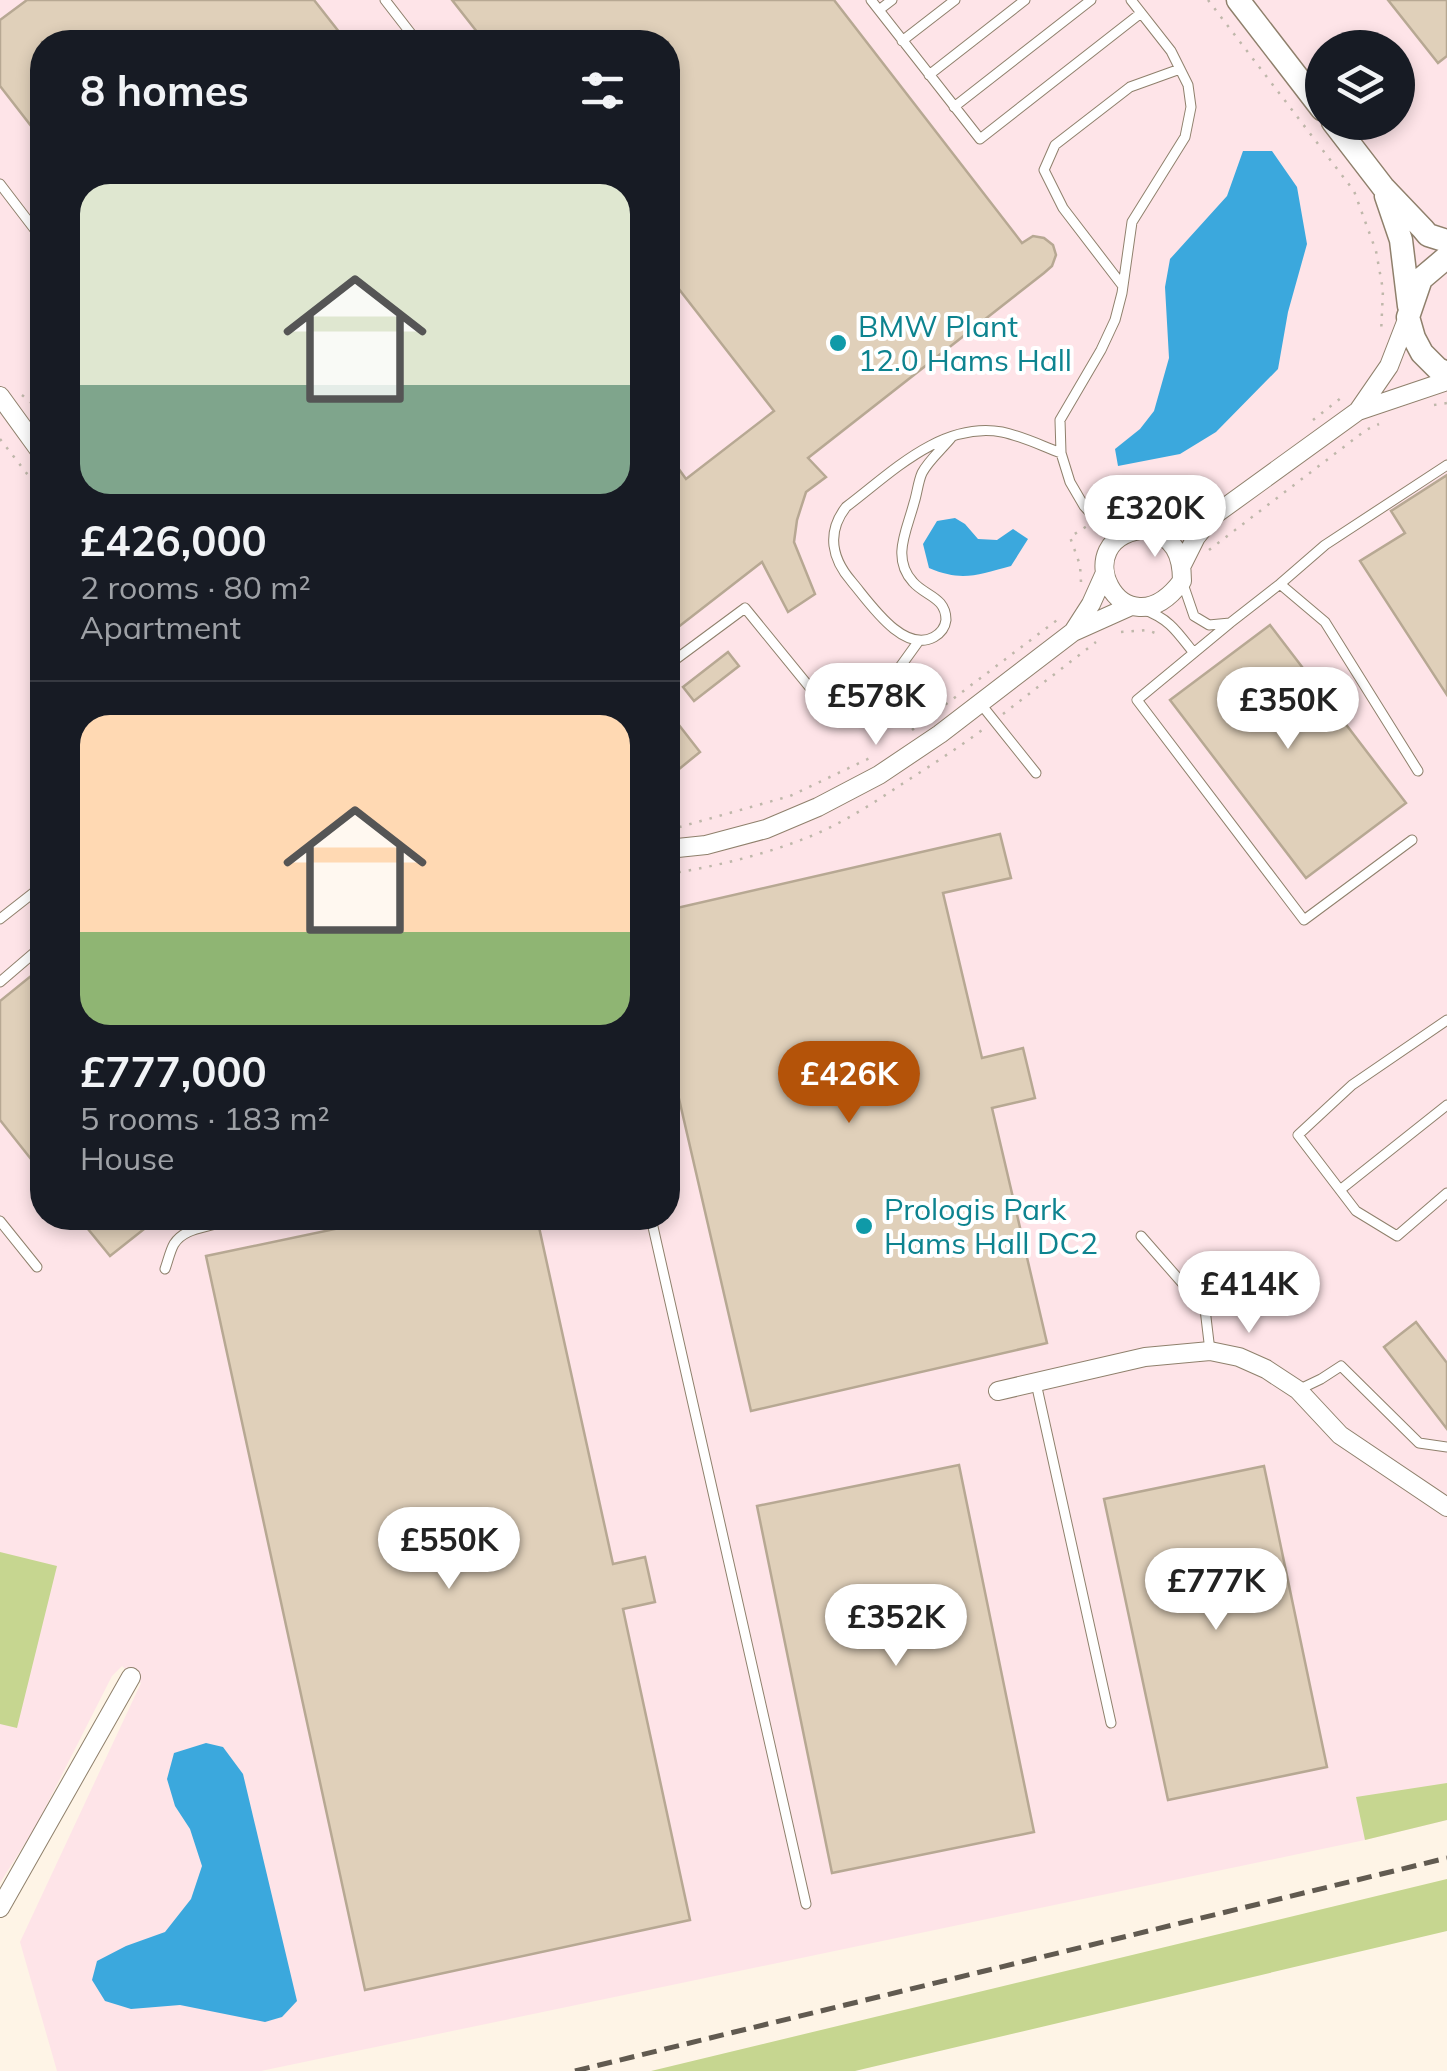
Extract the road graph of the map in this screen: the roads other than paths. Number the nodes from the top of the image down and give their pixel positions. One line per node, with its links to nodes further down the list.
1 (386, 0): 11 (lane)
2 (871, 0): 9 (lane)
3 (892, 0): 9 (lane)
4 (954, 0): 12 (lane)
5 (1025, 0): 14 (lane)
6 (1091, 0): 16 (lane)
7 (1131, 0): 10 (lane)
8 (1238, 0): 15 (street)
9 (879, 10): 12 (lane)
10 (1142, 13): 13 (lane); 16 (lane)
11 (408, 30)
12 (902, 40): 14 (lane)
13 (1180, 69): 23 (lane); 23 (lane)
14 (930, 75): 16 (lane)
15 (1305, 88)
16 (954, 107)
17 (1347, 140): 19 (street)
18 (0, 184): 20 (lane)
19 (1383, 187): 21 (street); 24 (street)
20 (30, 223)
21 (1447, 241)
22 (1447, 257): 24 (street)
23 (1122, 285): 31 (lane)
24 (1409, 313): 25 (street); 28 (street)
25 (1447, 373)
26 (1447, 381): 28 (street)
27 (0, 396): 29 (street)
28 (1358, 411): 33 (street)
29 (30, 437)
30 (950, 438): 31 (lane); 42 (lane); 42 (lane)
31 (1060, 452): 35 (lane)
32 (1447, 465): 38 (lane)
33 (1213, 516): 34 (street); 36 (street)
34 (1150, 520): 35 (street); 36 (street)
35 (1116, 540): 37 (street)
36 (1182, 573): 39 (street); 40 (lane)
37 (1104, 575): 39 (street); 41 (street)
38 (1280, 584): 40 (lane); 46 (lane)
39 (1136, 607): 41 (street); 43 (lane)
40 (1230, 622): 43 (lane)
41 (1073, 632): 45 (street)
42 (918, 642): 44 (lane)
43 (1193, 652): 48 (lane)
44 (680, 657)
45 (980, 703): 47 (lane); 49 (street)
46 (1418, 771)
47 (1036, 773)
48 (1412, 840)
49 (680, 848)
50 (30, 895): 51 (lane)
51 (0, 919)
52 (30, 956): 53 (lane)
53 (0, 982)
54 (1447, 1020): 56 (lane)
55 (1447, 1105): 56 (lane)
56 (1340, 1190): 57 (lane)
57 (1447, 1193)
58 (0, 1221): 62 (lane)
59 (194, 1230): 63 (lane)
60 (654, 1230): 72 (lane)
61 (1141, 1236): 64 (lane)
62 (37, 1267)
63 (165, 1269)
64 (1210, 1351): 65 (street); 66 (street)
65 (1036, 1382): 67 (street); 71 (lane)
66 (1298, 1390): 68 (lane); 69 (street)
67 (998, 1392)
68 (1447, 1447)
69 (1447, 1507)
70 (131, 1677): 73 (street)
71 (1111, 1722)
72 (806, 1904)
73 (0, 1908)

